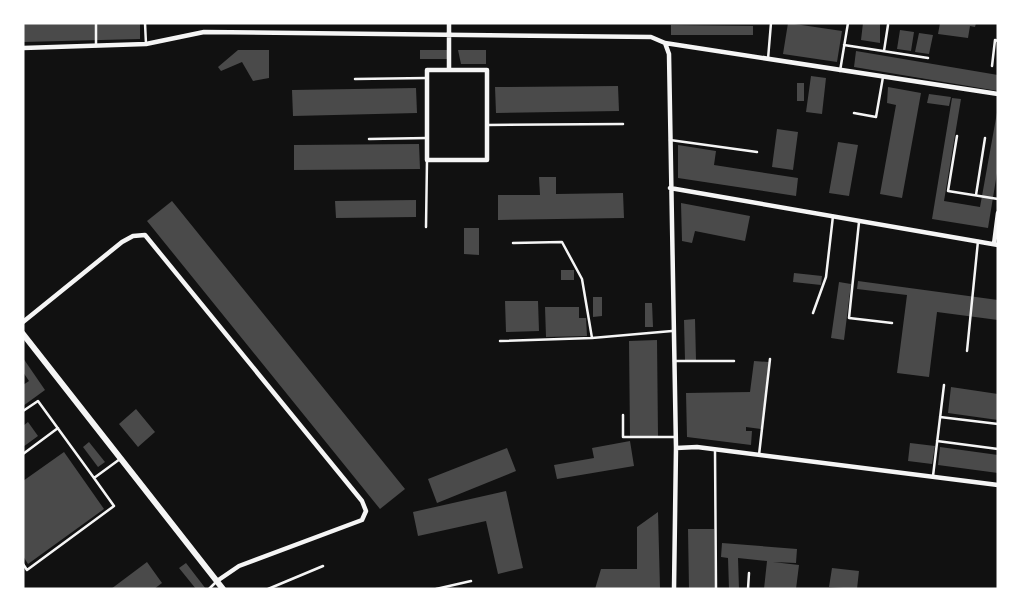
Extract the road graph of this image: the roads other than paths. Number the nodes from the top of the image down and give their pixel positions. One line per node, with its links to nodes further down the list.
1 (96, 23): 12 (lane)
2 (145, 23): 10 (lane)
3 (449, 23): 7 (street)
4 (771, 23): 16 (lane)
5 (848, 23): 11 (lane)
6 (888, 25): 14 (lane)
7 (449, 35): 9 (street); 10 (street); 18 (street)
8 (998, 41): 17 (lane)
9 (665, 43): 16 (street); 31 (street)
10 (146, 44): 12 (street)
11 (844, 45): 14 (lane); 19 (lane)
12 (96, 46): 13 (street)
13 (23, 48)
14 (884, 51): 15 (lane)
15 (928, 58)
16 (768, 60): 19 (street)
17 (992, 66)
18 (449, 70): 21 (street); 26 (street)
19 (841, 71): 20 (street)
20 (883, 77): 23 (street); 24 (lane)
21 (427, 78): 22 (lane); 28 (street)
22 (355, 79)
23 (998, 94)
24 (854, 113)
25 (623, 124): 26 (lane)
26 (487, 125): 33 (street)
27 (957, 136): 35 (lane)
28 (427, 138): 30 (lane); 33 (street)
29 (985, 138): 35 (lane)
30 (369, 139)
31 (670, 140): 32 (lane); 34 (street)
32 (757, 152)
33 (427, 160): 40 (lane)
34 (670, 187): 38 (street); 47 (street)
35 (976, 195): 36 (lane)
36 (998, 199)
37 (998, 213): 43 (street)
38 (833, 216): 39 (street); 44 (lane)
39 (860, 220): 41 (street); 46 (lane)
40 (426, 227)
41 (978, 241): 43 (street); 51 (lane)
42 (513, 243): 49 (lane)
43 (996, 244)
44 (813, 313)
45 (23, 322): 75 (street)
46 (892, 323)
47 (674, 331): 49 (lane); 53 (street)
48 (23, 334): 68 (street)
49 (592, 338): 50 (lane)
50 (500, 341)
51 (967, 351)
52 (770, 359): 67 (lane)
53 (674, 361): 54 (lane); 61 (street)
54 (734, 361)
55 (944, 385): 58 (lane)
56 (23, 411): 60 (lane)
57 (623, 415): 61 (lane)
58 (940, 417): 59 (lane); 62 (lane)
59 (998, 424)
60 (58, 428): 66 (lane); 70 (lane)
61 (676, 437): 63 (street)
62 (937, 441): 64 (lane); 69 (lane)
63 (676, 448): 65 (street); 81 (street)
64 (998, 449)
65 (715, 450): 67 (street); 82 (lane)
66 (23, 454)
67 (759, 455): 69 (street)
68 (120, 459): 70 (lane); 75 (street)
69 (933, 477): 71 (street)
70 (94, 478): 72 (lane)
71 (998, 485)
72 (23, 564)
73 (323, 566): 79 (lane)
74 (750, 573): 83 (lane)
75 (217, 581): 77 (lane); 78 (street)
76 (471, 581): 80 (lane)
77 (209, 589)
78 (223, 589)
79 (268, 589)
80 (436, 589)
81 (674, 589)
82 (716, 589)
83 (748, 589)

